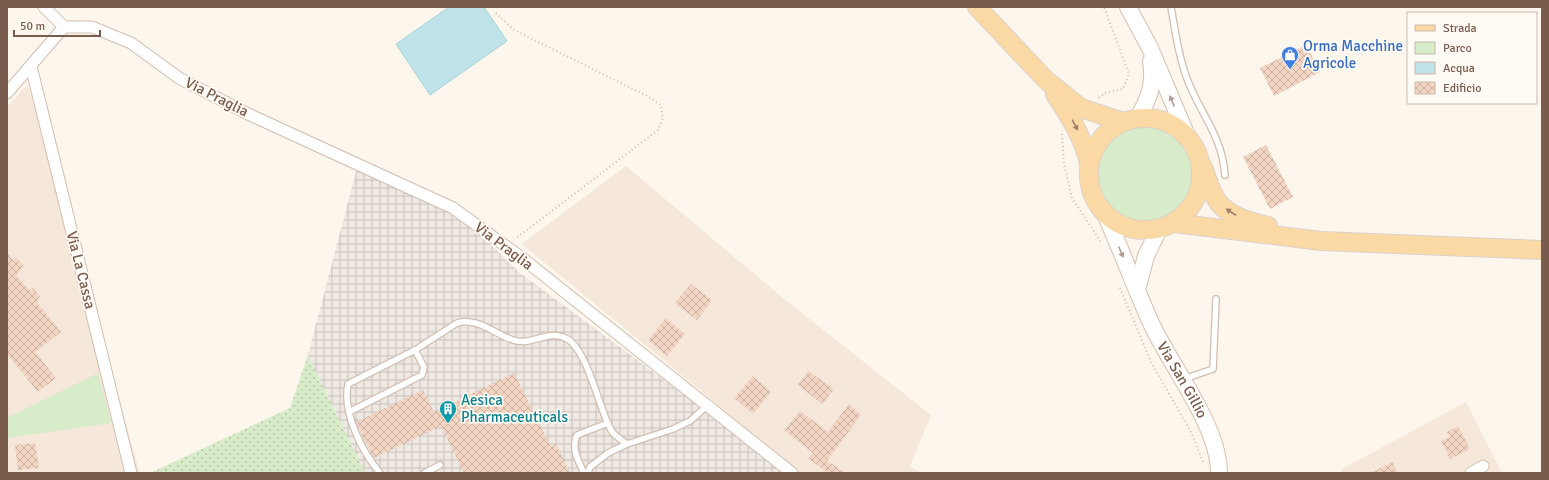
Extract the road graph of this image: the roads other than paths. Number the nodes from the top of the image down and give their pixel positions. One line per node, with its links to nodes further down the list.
1 (44, 7): 5 (street)
2 (978, 7): 8 (main road)
3 (1128, 7): 6 (street)
4 (1170, 7): 14 (lane)
5 (64, 26): 7 (street); 23 (street, Via Praglia)
6 (1150, 48): 10 (street); 11 (street, one-way to 6)
7 (31, 66): 9 (street); 29 (street, Via La Cassa)
8 (1046, 80): 10 (main road); 12 (main road, one-way to 12)
9 (7, 93)
10 (1131, 120): 11 (main road); 12 (main road)
11 (1187, 136): 13 (main road)
12 (1089, 163): 15 (main road)
13 (1201, 163): 16 (main road); 17 (main road, one-way to 13)
14 (1225, 176)
15 (1106, 216): 16 (main road); 19 (street, Via San Gillio, one-way to 19)
16 (1167, 226): 17 (main road); 19 (street)
17 (1321, 241): 18 (main road)
18 (1542, 250)
19 (1137, 290): 22 (street, Via San Gillio)
20 (1216, 299): 22 (lane)
21 (415, 350): 24 (lane); 24 (lane); 25 (lane)
22 (1182, 380): 35 (street, Via San Gillio)
23 (708, 406): 26 (lane); 34 (street, Via Praglia)
24 (349, 412): 30 (lane)
25 (608, 423): 26 (lane); 32 (lane)
26 (627, 444): 33 (lane)
27 (440, 466): 31 (lane)
28 (1483, 466): 36 (street)
29 (131, 473)
30 (380, 473)
31 (425, 473)
32 (584, 473)
33 (588, 473)
34 (792, 473)
35 (1220, 473)
36 (1471, 473)

